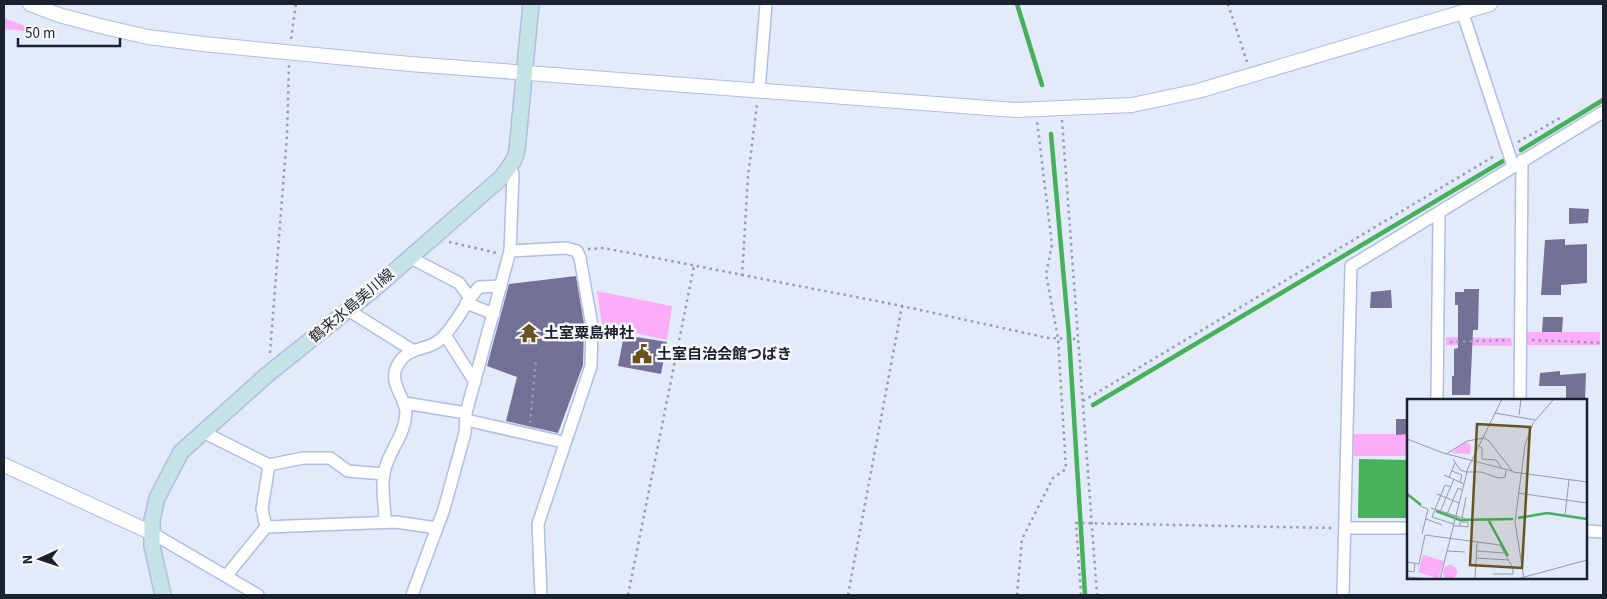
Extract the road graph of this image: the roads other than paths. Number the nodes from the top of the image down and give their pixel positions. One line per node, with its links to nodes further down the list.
1 (30, 4): 6 (street)
2 (531, 4): 6 (main road, 鶴来水島美川線)
3 (766, 4): 7 (street)
4 (1490, 4): 5 (street)
5 (1462, 11): 7 (street); 9 (street)
6 (525, 72): 7 (street); 10 (main road, 鶴来水島美川線)
7 (759, 90)
8 (1603, 112): 9 (street)
9 (1518, 163): 11 (street); 22 (street)
10 (510, 166): 12 (street); 13 (main road, 鶴来水島美川線)
11 (1439, 214): 21 (street); 33 (street)
12 (509, 253): 14 (street); 26 (street)
13 (409, 257): 15 (street); 16 (main road, 鶴来水島美川線)
14 (501, 286): 15 (street); 17 (street)
15 (468, 300): 17 (street); 18 (street)
16 (348, 310): 19 (street); 25 (main road, 鶴来水島美川線)
17 (494, 314): 20 (street)
18 (445, 334): 19 (street); 20 (street)
19 (412, 350): 23 (street)
20 (475, 382): 24 (street)
21 (1437, 399)
22 (1520, 399)
23 (405, 403): 24 (street); 29 (street)
24 (466, 417): 26 (street); 32 (street)
25 (203, 432): 28 (street); 37 (main road, 鶴来水島美川線)
26 (564, 442): 42 (street)
27 (4, 464): 37 (street)
28 (269, 466): 29 (street); 31 (street)
29 (384, 474): 30 (street)
30 (385, 522): 31 (street); 32 (street)
31 (266, 527): 38 (street)
32 (437, 528): 41 (street)
33 (1346, 528): 34 (street); 43 (street)
34 (1407, 528)
35 (1587, 531): 36 (street)
36 (1603, 532)
37 (152, 533): 38 (street); 39 (main road, 鶴来水島美川線)
38 (227, 575): 40 (street)
39 (162, 595)
40 (258, 595)
41 (412, 595)
42 (541, 595)
43 (1343, 595)

